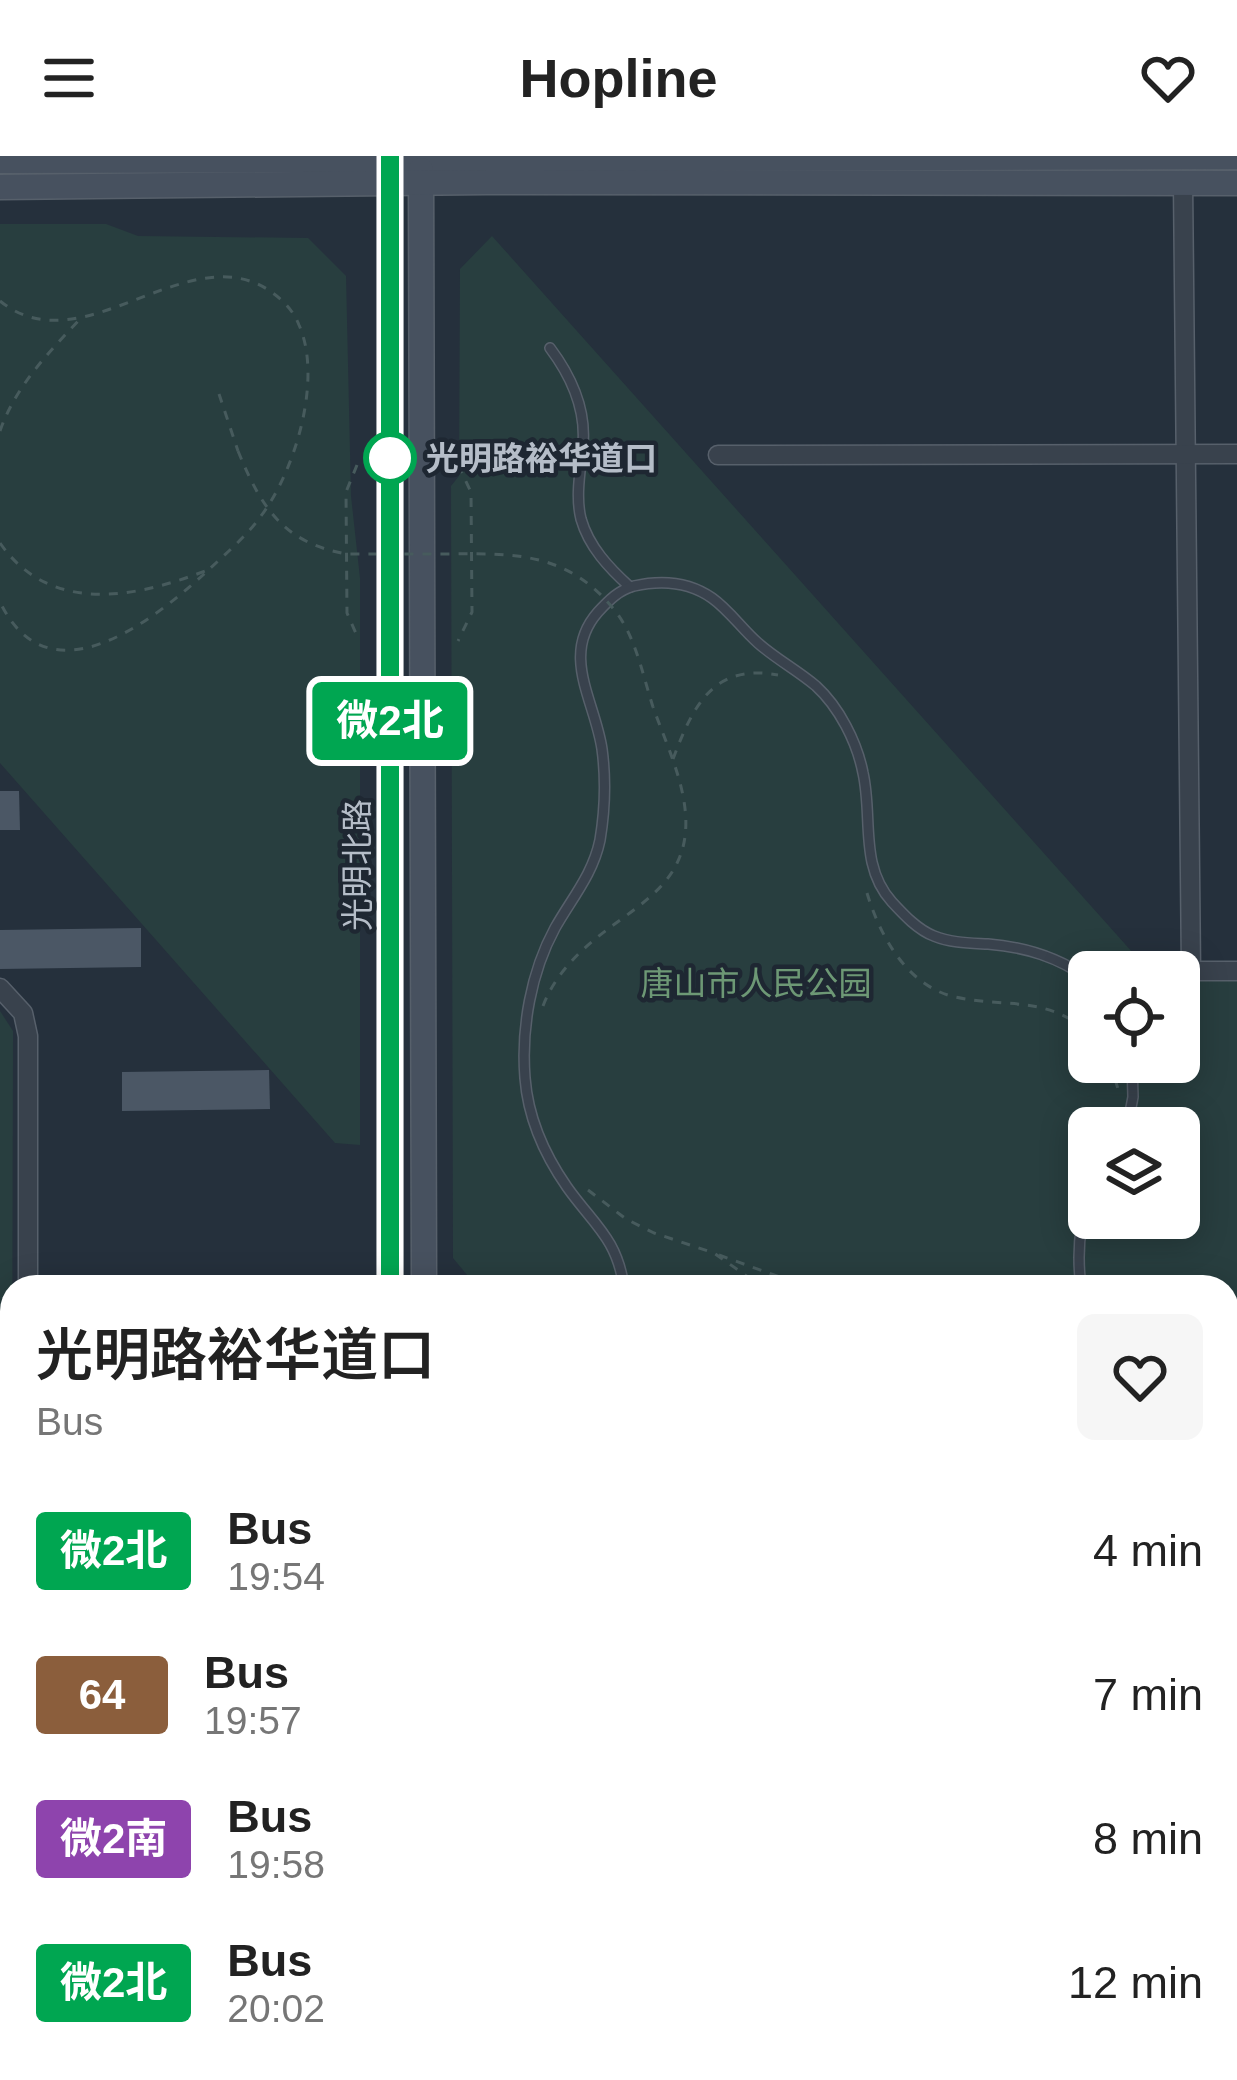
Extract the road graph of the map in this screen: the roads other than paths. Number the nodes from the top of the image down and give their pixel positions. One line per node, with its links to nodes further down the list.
1 (1237, 157): 4 (main road)
2 (0, 161): 3 (main road)
3 (390, 166): 4 (main road); 7 (main road); 18 (main road, 光明北路)
4 (420, 166): 5 (main road); 19 (main road, 光明北路)
5 (1183, 183): 6 (main road); 9 (street)
6 (1237, 183)
7 (0, 187)
8 (550, 348): 12 (lane)
9 (1185, 454): 10 (street); 11 (street); 14 (street)
10 (1237, 454)
11 (718, 455)
12 (630, 587): 13 (lane); 20 (lane)
13 (1068, 966)
14 (1237, 971)
15 (0, 988): 17 (street)
16 (1079, 1239): 21 (lane)
17 (28, 1275)
18 (390, 1275)
19 (424, 1275)
20 (623, 1275)
21 (1080, 1275)

